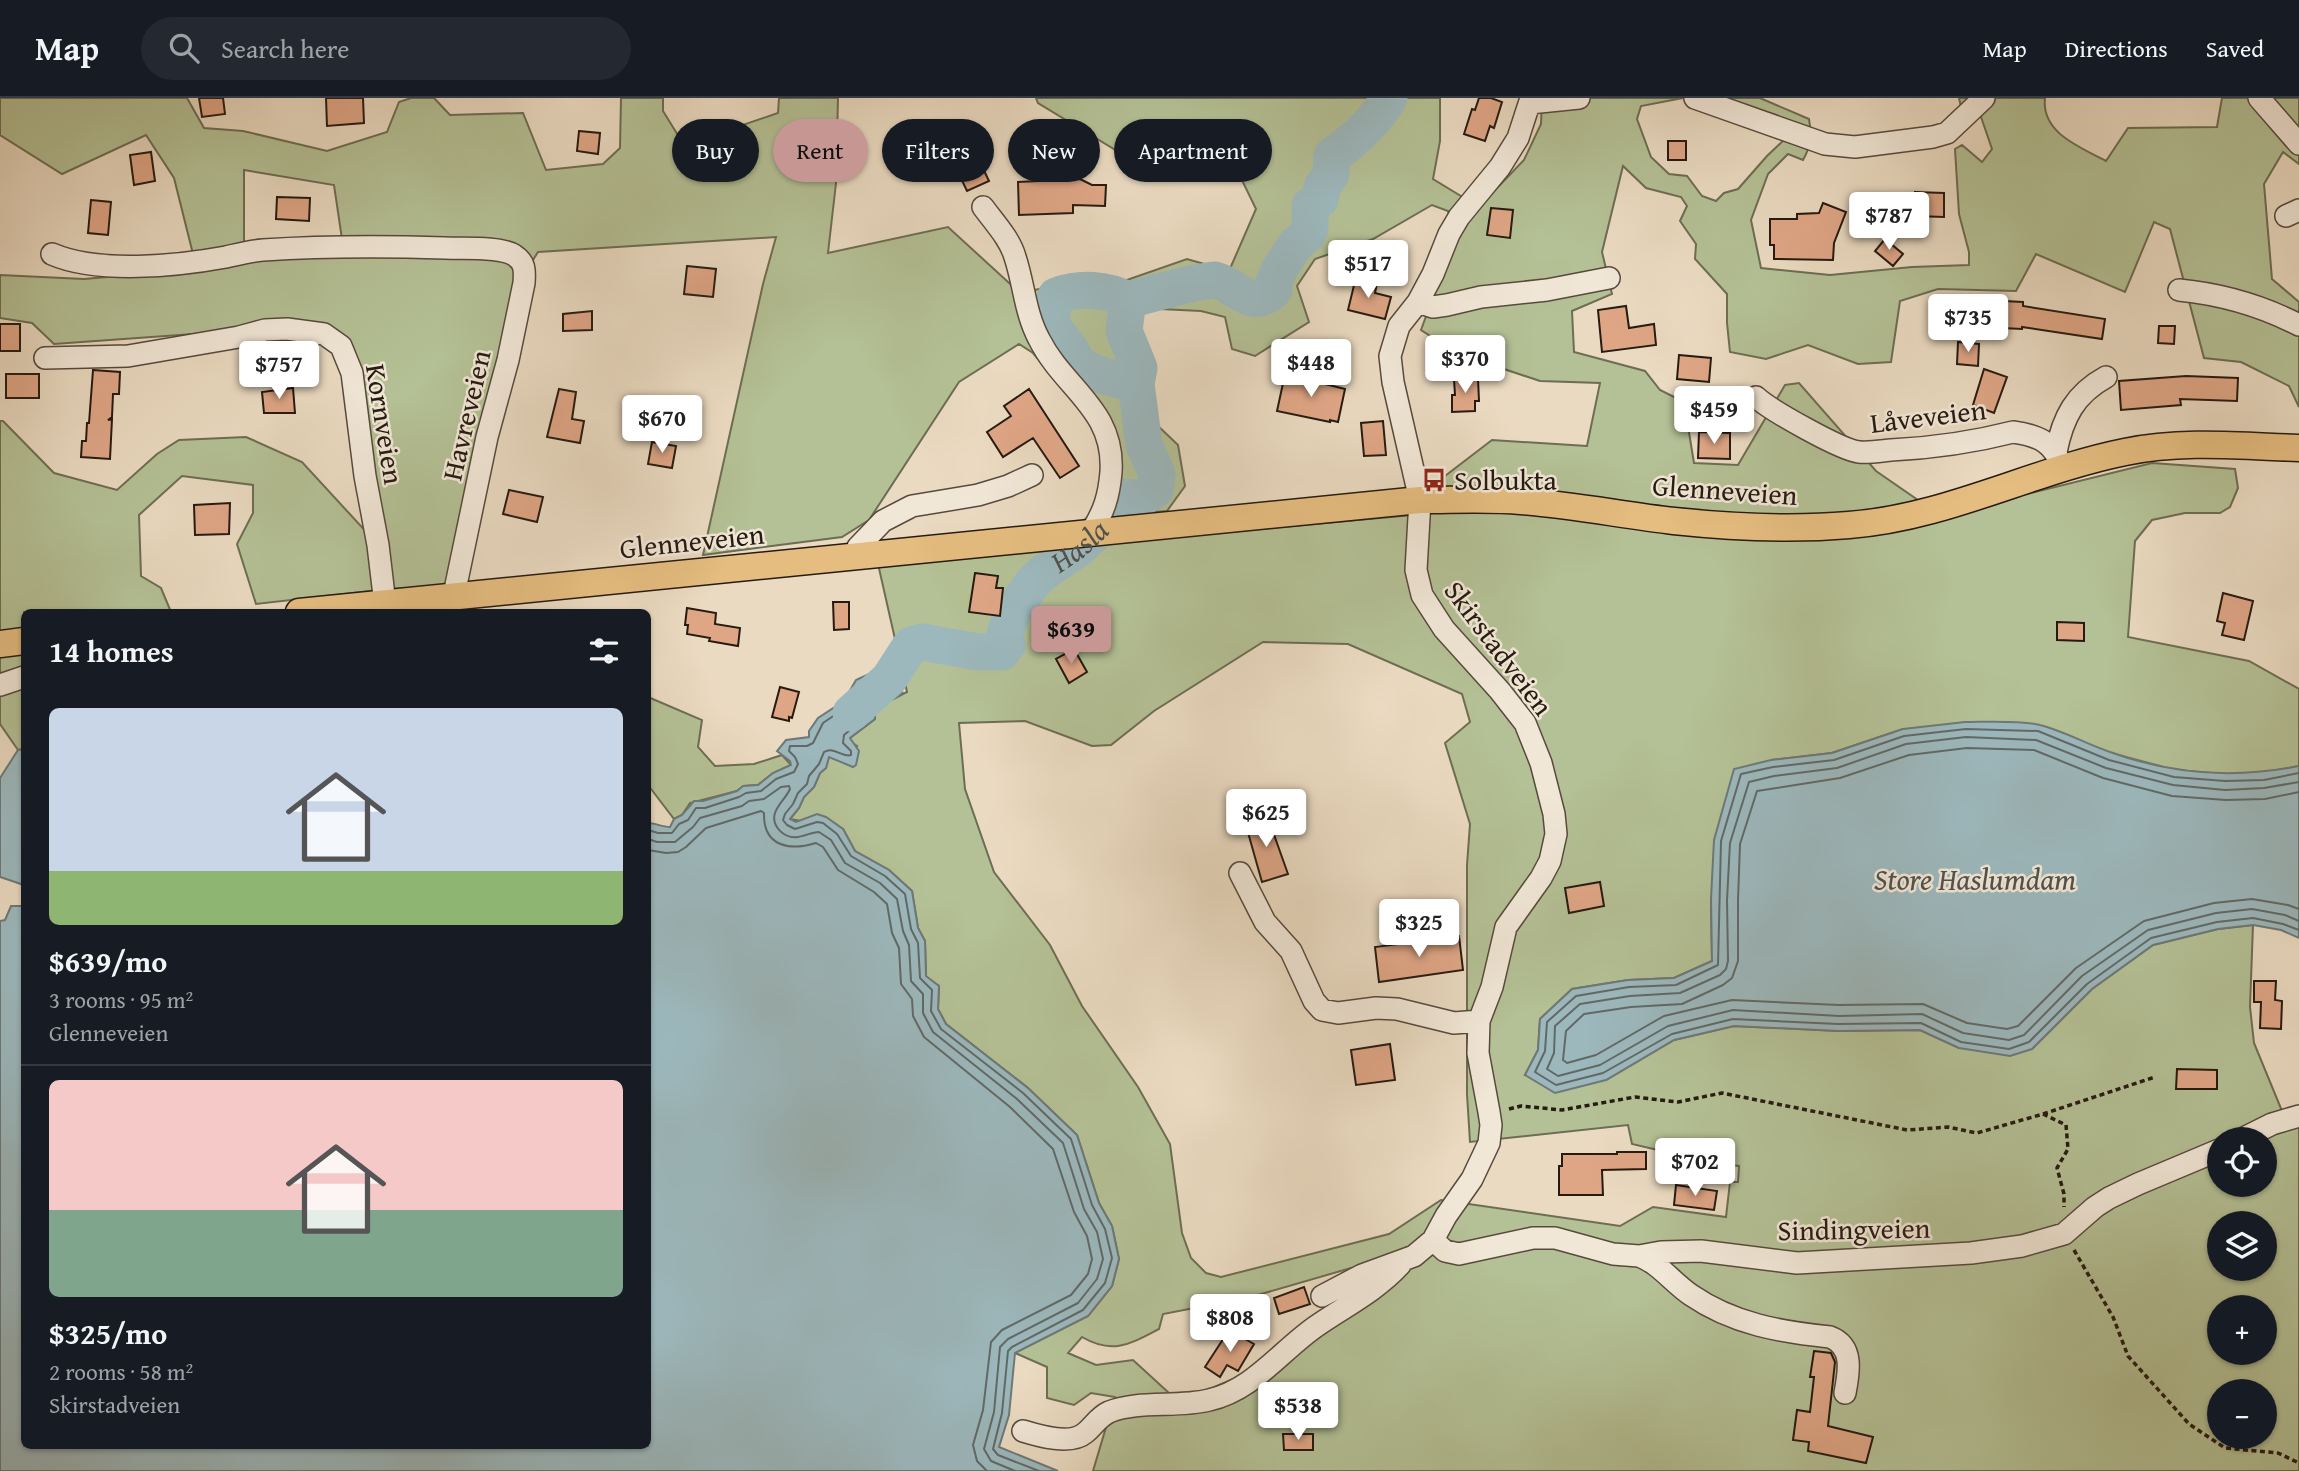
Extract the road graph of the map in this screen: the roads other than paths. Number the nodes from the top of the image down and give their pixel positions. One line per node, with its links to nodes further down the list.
1 (1579, 98): 5 (street)
2 (1695, 98): 3 (street)
3 (1984, 98)
4 (2259, 98): 6 (street)
5 (1530, 101): 11 (street, Skirstadveien)
6 (2299, 144)
7 (983, 208): 20 (street)
8 (52, 254): 22 (street, Havreveien)
9 (1609, 278): 11 (street)
10 (2179, 290): 12 (street)
11 (1418, 302): 19 (street, Skirstadveien)
12 (2299, 325)
13 (44, 358): 23 (street, Kornveien)
14 (2106, 377): 17 (street)
15 (1756, 397): 17 (street, Låveveien)
16 (2299, 448): 17 (main road, Glenneveien)
17 (2059, 460): 19 (main road, Glenneveien)
18 (1032, 475): 21 (street)
19 (1420, 500): 20 (main road, Glenneveien); 30 (street, Skirstadveien)
20 (1091, 532): 21 (main road, Glenneveien)
21 (860, 555): 22 (main road, Glenneveien)
22 (451, 602): 23 (main road, Glenneveien)
23 (385, 604): 24 (main road, Glenneveien)
24 (331, 609)
25 (21, 641): 26 (main road)
26 (0, 644)
27 (21, 678): 28 (street)
28 (0, 685)
29 (1240, 873): 30 (street)
30 (1479, 1021): 34 (street, Skirstadveien)
31 (2299, 1116): 32 (street)
32 (2268, 1127)
33 (2207, 1155): 35 (street, Sindingveien)
34 (1433, 1240): 35 (street, Sindingveien); 36 (street, Skirstadveien)
35 (1639, 1256): 38 (street)
36 (1402, 1260): 37 (street); 39 (street, Skirstadveien)
37 (1322, 1296)
38 (1845, 1393)
39 (1023, 1432)

